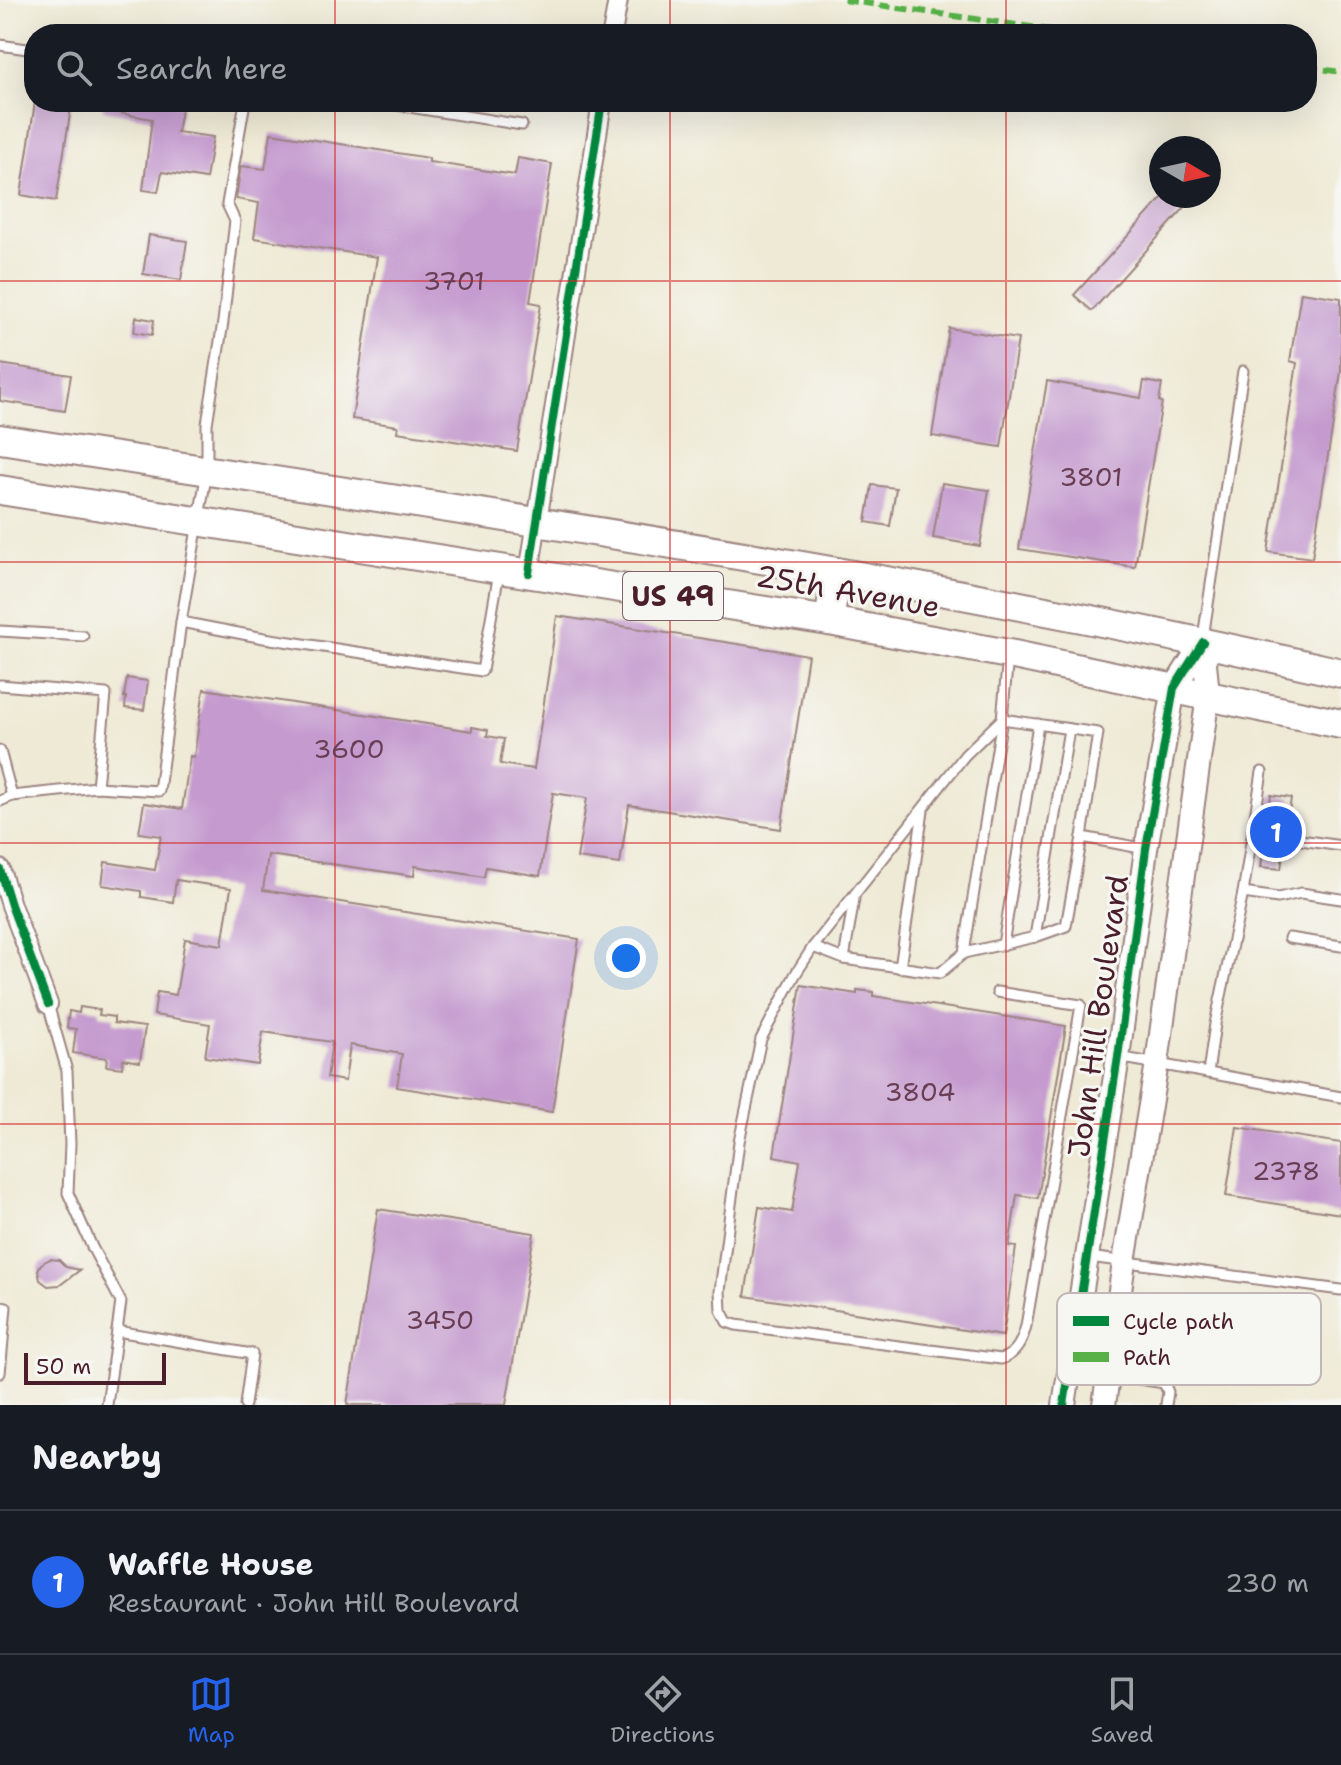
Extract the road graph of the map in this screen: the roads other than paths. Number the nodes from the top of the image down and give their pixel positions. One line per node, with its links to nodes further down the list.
1 (618, 0): 2 (street)
2 (614, 24)
3 (0, 45): 4 (lane)
4 (24, 49)
5 (243, 112): 11 (lane)
6 (441, 112): 8 (lane)
7 (600, 112): 14 (street)
8 (522, 125)
9 (1243, 371): 22 (lane)
10 (0, 439): 11 (main road, 25th Avenue / US 49)
11 (207, 471): 13 (lane); 14 (main road, 25th Avenue / US 49)
12 (0, 490): 13 (main road, 25th Avenue / US 49)
13 (198, 521): 15 (main road, 25th Avenue / US 49); 19 (lane)
14 (536, 522): 16 (main road, 25th Avenue / US 49); 17 (street)
15 (499, 568): 17 (main road, 25th Avenue / US 49); 19 (lane)
16 (837, 572): 18 (main road); 22 (main road, 25th Avenue / US 49)
17 (529, 573): 18 (main road, 25th Avenue / US 49)
18 (829, 621): 23 (main road, 25th Avenue / US 49)
19 (181, 622): 34 (lane)
20 (0, 631): 21 (lane)
21 (83, 636)
22 (1203, 642): 24 (main road, 25th Avenue / US 49); 26 (street, John Hill Boulevard); 27 (street, John Hill Boulevard)
23 (1009, 654): 26 (main road, 25th Avenue / US 49); 28 (lane)
24 (1341, 673)
25 (0, 685): 34 (lane)
26 (1174, 688): 27 (main road, 25th Avenue / US 49); 41 (street, John Hill Boulevard)
27 (1208, 695): 30 (main road, 25th Avenue / US 49); 58 (street, John Hill Boulevard)
28 (1002, 719): 29 (lane); 37 (lane); 52 (lane)
29 (1038, 724): 31 (lane); 49 (lane)
30 (1341, 724)
31 (1069, 729): 38 (lane); 47 (lane)
32 (0, 751): 35 (lane)
33 (1262, 772): 43 (lane)
34 (97, 787): 35 (lane)
35 (12, 796): 36 (lane)
36 (0, 801)
37 (924, 808): 44 (lane); 54 (lane)
38 (1082, 837): 41 (lane); 47 (lane)
39 (1301, 840): 40 (lane)
40 (1341, 846)
41 (1146, 849): 57 (street, John Hill Boulevard)
42 (0, 869): 46 (street)
43 (1243, 893): 45 (lane); 59 (lane)
44 (854, 896): 51 (lane); 53 (lane)
45 (1341, 899)
46 (5, 906): 56 (street)
47 (1035, 937): 49 (lane)
48 (1289, 938): 50 (lane)
49 (1003, 945): 52 (lane)
50 (1341, 946)
51 (813, 947): 53 (lane); 55 (lane)
52 (964, 953): 54 (lane)
53 (844, 959): 54 (lane)
54 (900, 968)
55 (997, 992)
56 (48, 1004): 67 (lane)
57 (1118, 1057): 58 (lane); 61 (street, John Hill Boulevard)
58 (1157, 1063): 59 (lane); 62 (street, John Hill Boulevard)
59 (1208, 1073): 60 (lane)
60 (1341, 1097)
61 (1086, 1257): 62 (lane); 64 (street, John Hill Boulevard)
62 (1124, 1262): 63 (lane); 65 (street, John Hill Boulevard)
63 (1341, 1290)
64 (1081, 1293)
65 (1120, 1293)
66 (0, 1306): 68 (lane)
67 (117, 1331): 72 (lane); 73 (lane)
68 (0, 1373)
69 (1067, 1385): 74 (street, John Hill Boulevard)
70 (1107, 1385): 75 (street, John Hill Boulevard)
71 (1165, 1385): 76 (lane)
72 (107, 1405)
73 (245, 1405)
74 (1064, 1405)
75 (1104, 1405)
76 (1166, 1405)

